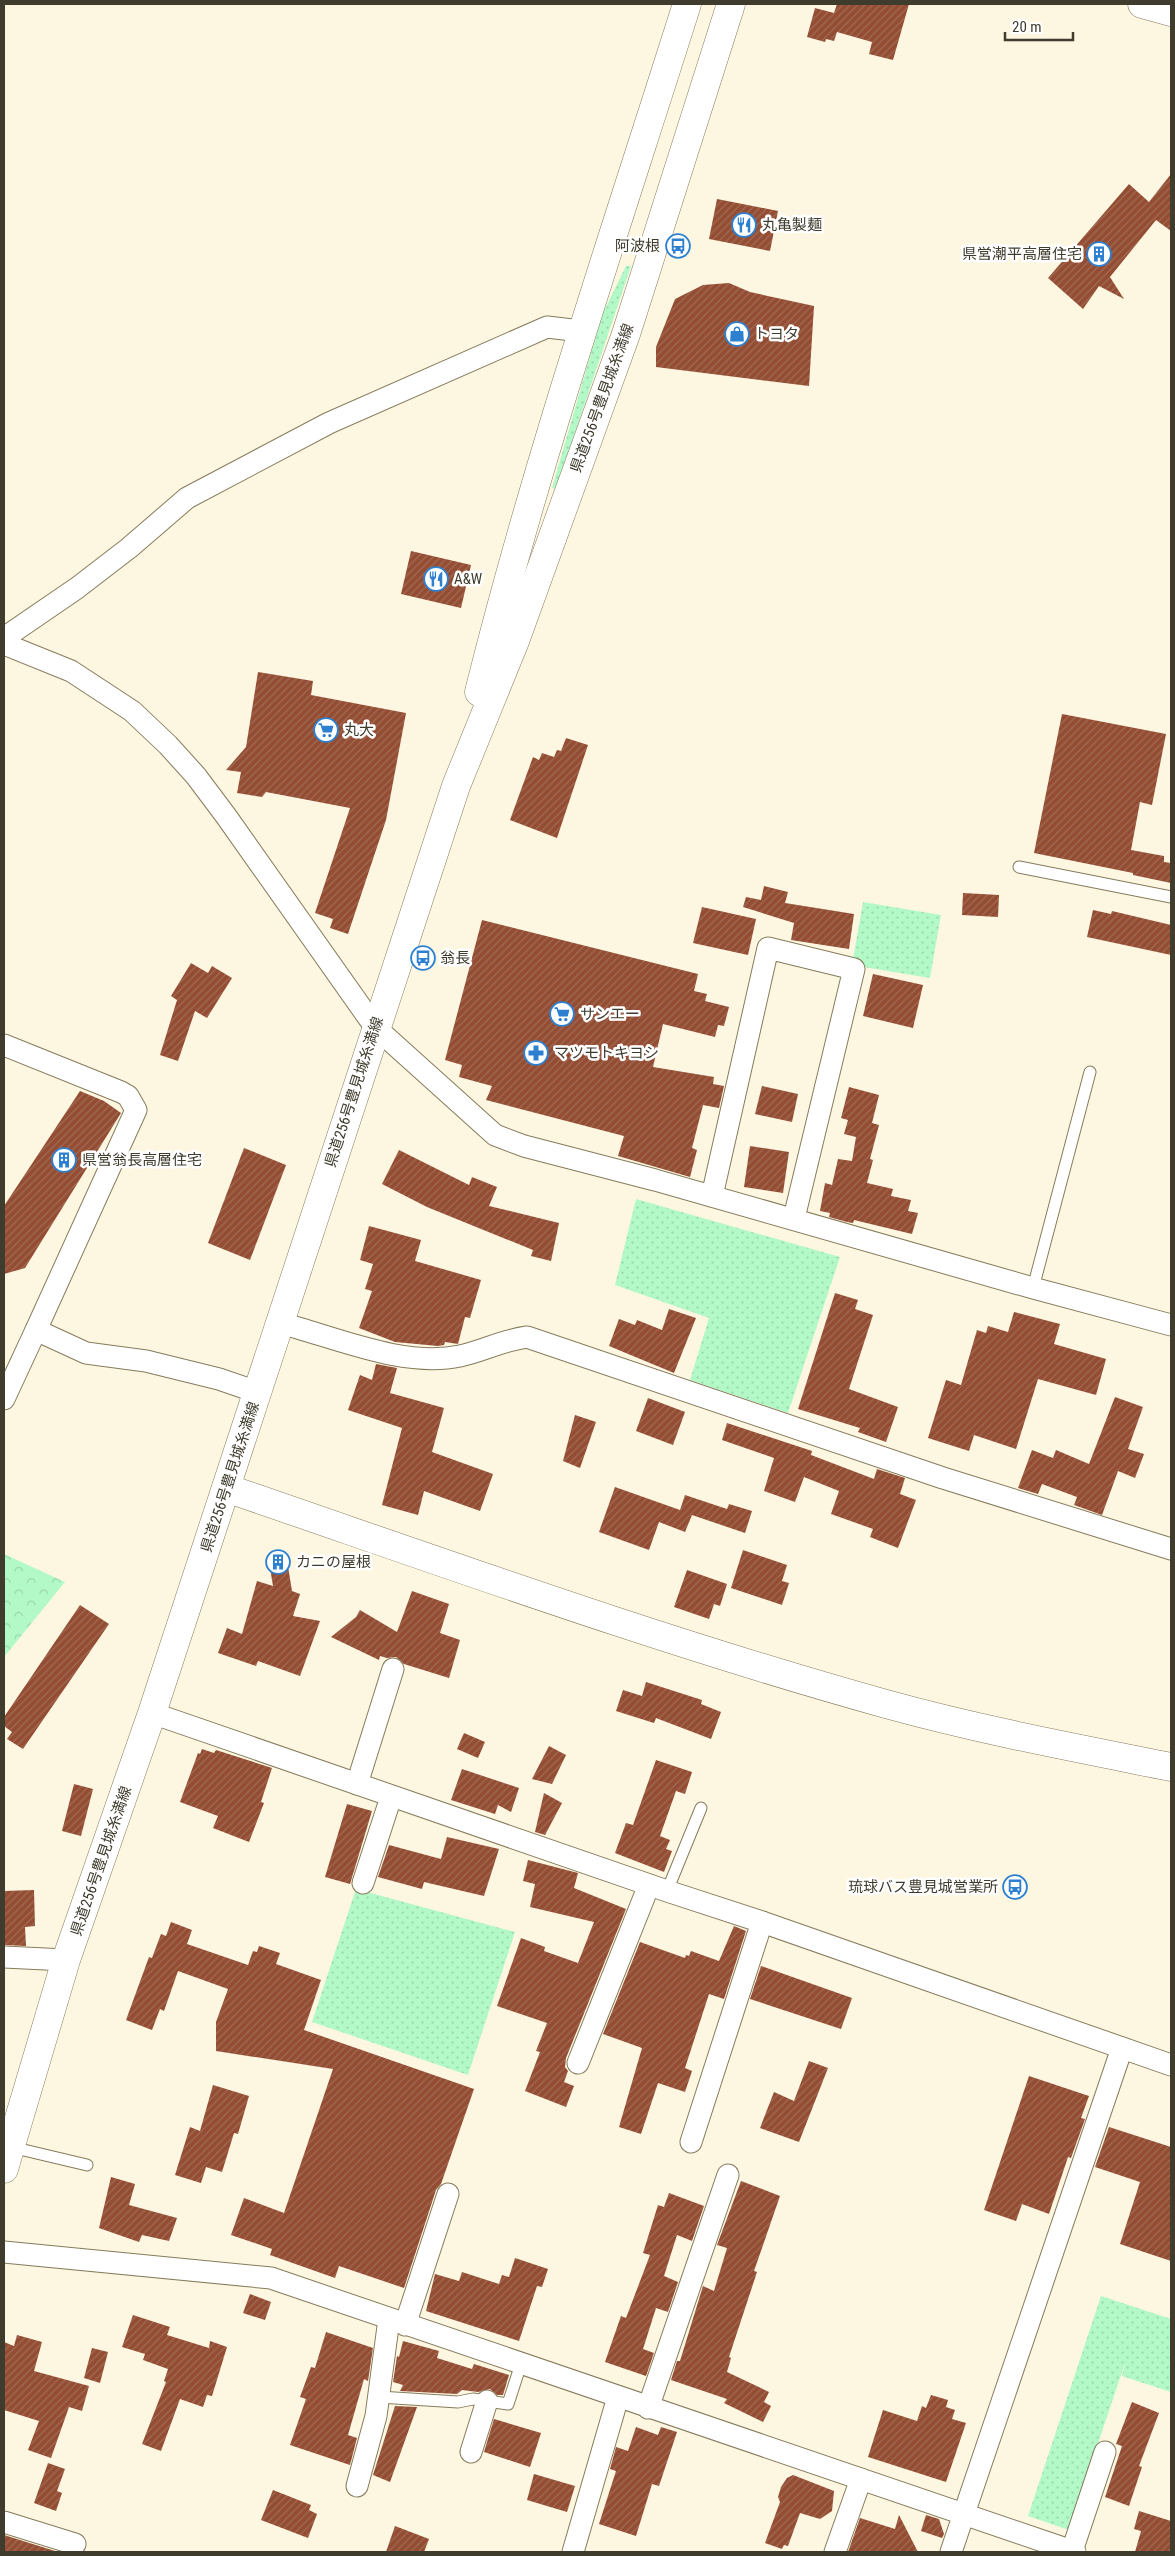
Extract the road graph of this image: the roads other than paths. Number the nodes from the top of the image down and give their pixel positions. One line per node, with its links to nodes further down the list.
1 (687, 4): 5 (main road, 県道256号豊見城糸満線)
2 (731, 4): 8 (main road, 県道256号豊見城糸満線)
3 (1142, 4): 4 (main road)
4 (1171, 12)
5 (582, 332): 6 (street); 8 (main road, 県道256号豊見城糸満線)
6 (4, 638)
7 (4, 644): 11 (street)
8 (456, 786): 11 (main road, 県道256号豊見城糸満線)
9 (1019, 867): 10 (lane)
10 (1171, 897)
11 (375, 1027): 14 (street); 17 (main road, 県道256号豊見城糸満線)
12 (4, 1045): 19 (street)
13 (1090, 1072): 16 (lane)
14 (712, 1196): 15 (street); 15 (street)
15 (794, 1218): 16 (street)
16 (1033, 1288): 18 (street)
17 (280, 1322): 20 (main road, 県道256号豊見城糸満線); 23 (street)
18 (1171, 1325)
19 (36, 1330): 20 (street); 21 (street)
20 (257, 1392): 22 (main road, 県道256号豊見城糸満線)
21 (4, 1399)
22 (226, 1488): 25 (main road, 県道256号豊見城糸満線); 26 (main road)
23 (1171, 1549)
24 (393, 1669): 27 (street)
25 (152, 1713): 27 (street); 34 (main road, 県道256号豊見城糸満線)
26 (1171, 1767)
27 (357, 1784): 28 (street)
28 (391, 1797): 30 (street); 31 (street)
29 (701, 1808): 31 (lane)
30 (363, 1883)
31 (658, 1888): 32 (street); 36 (street)
32 (762, 1922): 35 (street); 38 (street)
33 (4, 1957): 34 (street)
34 (66, 1960): 39 (main road, 県道256号豊見城糸満線)
35 (1122, 2048): 37 (street); 54 (street)
36 (578, 2063)
37 (1171, 2065)
38 (691, 2142)
39 (7, 2158): 40 (lane)
40 (87, 2165)
41 (728, 2175): 49 (street)
42 (448, 2194): 44 (street)
43 (4, 2252): 44 (street)
44 (397, 2322): 45 (street); 46 (street)
45 (521, 2364): 47 (street); 48 (lane)
46 (379, 2397): 48 (lane); 53 (street)
47 (618, 2397): 49 (street); 57 (street)
48 (487, 2401): 50 (street)
49 (648, 2408): 52 (street)
50 (471, 2452)
51 (1105, 2452): 60 (street)
52 (861, 2479): 54 (street); 58 (street)
53 (357, 2486)
54 (964, 2514): 59 (street); 60 (street)
55 (4, 2522): 56 (street)
56 (75, 2544)
57 (573, 2552)
58 (835, 2552)
59 (951, 2552)
60 (1074, 2552)

